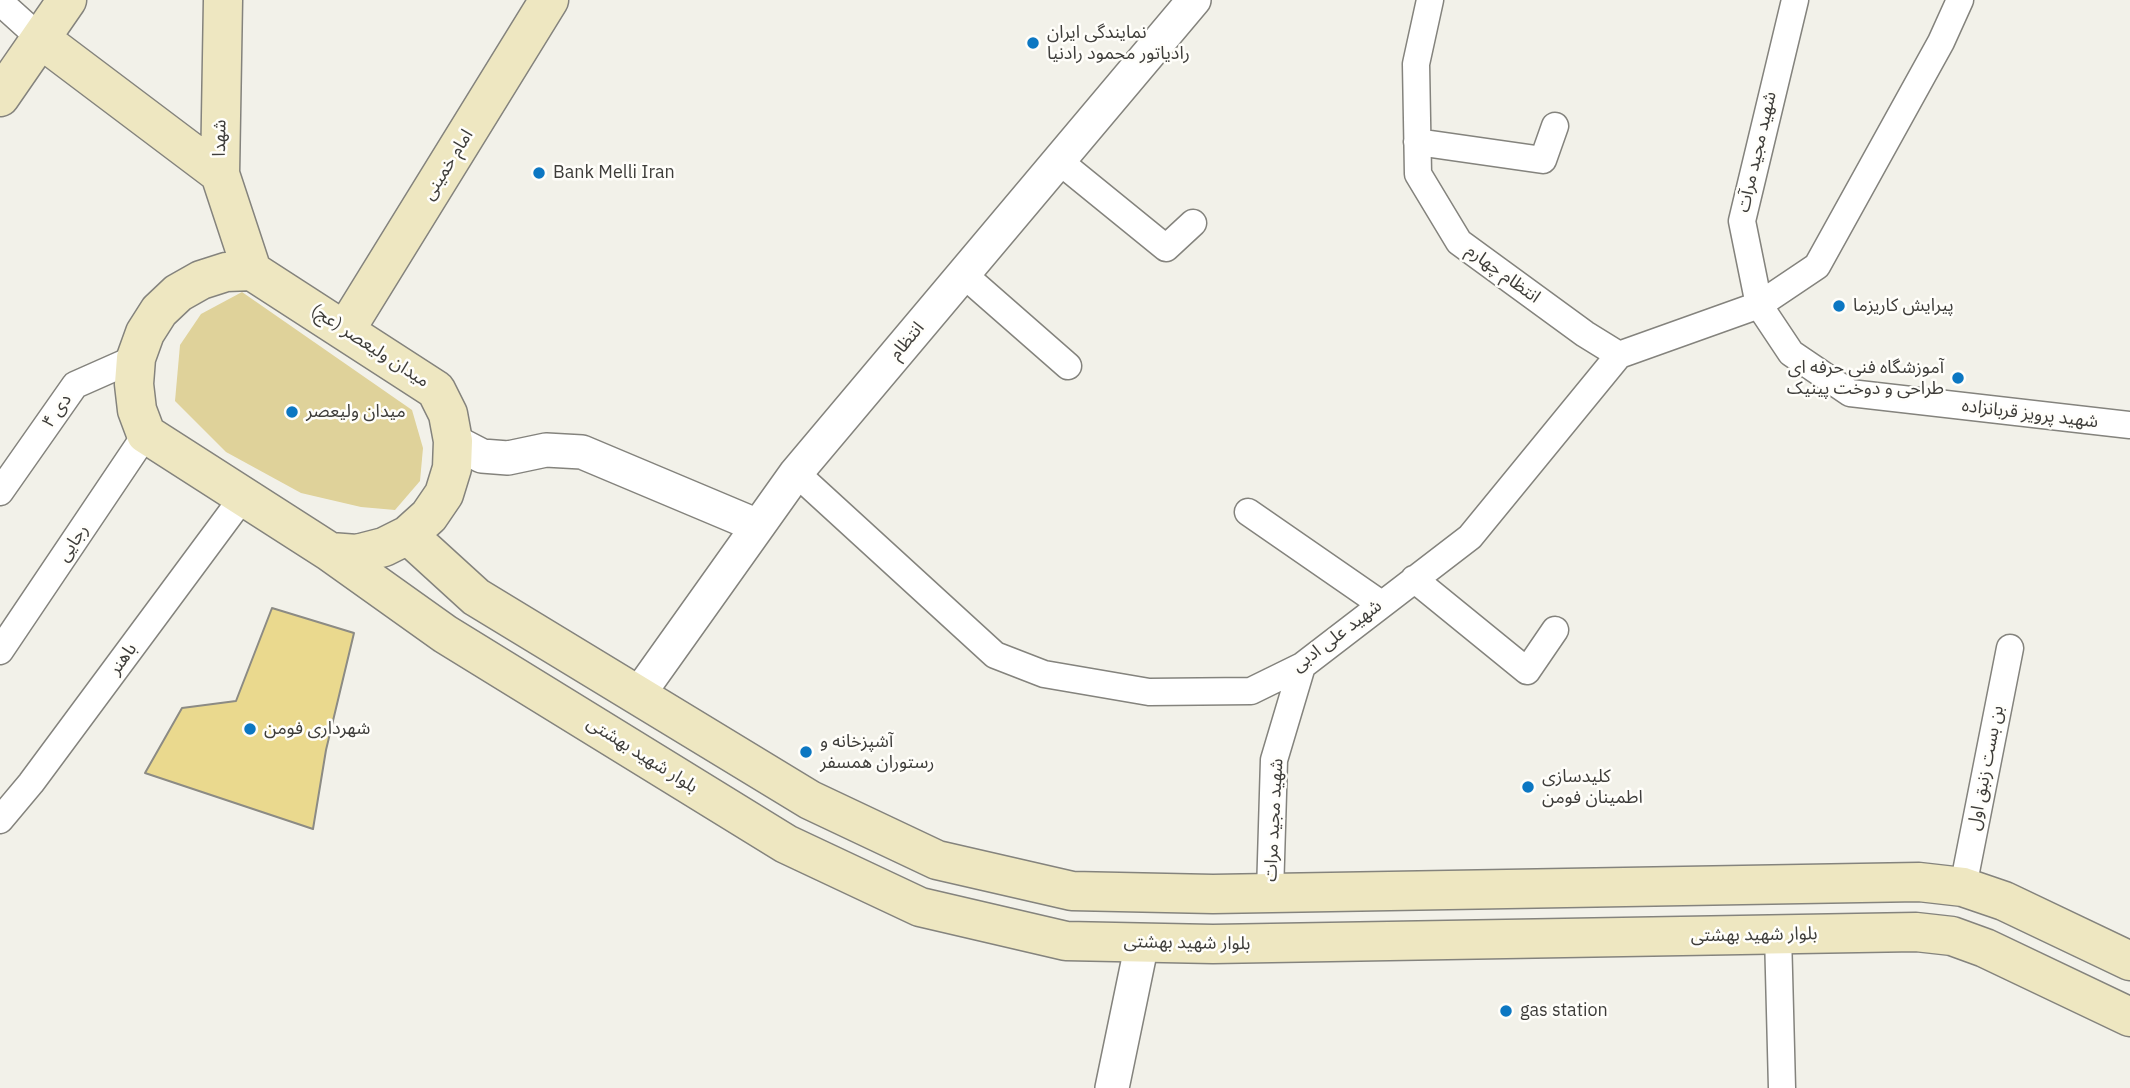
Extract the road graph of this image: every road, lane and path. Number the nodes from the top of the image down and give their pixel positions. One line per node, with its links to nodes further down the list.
1 (68, 0): 9 (main road)
2 (223, 0): 14 (main road, شهدا)
3 (1194, 0): 13 (street, انتظام)
4 (1430, 0): 12 (street, انتظام چهارم)
5 (1795, 0): 18 (street, شهید مجید مرآت)
6 (1960, 0): 18 (street)
7 (0, 2): 9 (street)
8 (541, 2): 19 (main road, امام خمینی)
9 (41, 39): 10 (main road); 14 (main road)
10 (0, 97)
11 (1555, 126): 12 (street)
12 (1417, 142): 20 (street, انتظام چهارم)
13 (1059, 161): 15 (street); 17 (street, انتظام)
14 (220, 174): 16 (main road, شهدا)
15 (1193, 223)
16 (252, 271): 19 (main road, میدان ولیعصر (عج)); 21 (main road)
17 (963, 274): 22 (street); 26 (street, انتظام)
18 (1759, 305): 20 (street); 23 (street, شهید پرویز قربانزاده)
19 (346, 329): 25 (main road, میدان ولیعصر (عج))
20 (1619, 355): 33 (street, شهید علی ادبی)
21 (136, 358): 24 (main road); 27 (street, ۴ دی)
22 (1068, 366)
23 (2130, 425)
24 (146, 434): 28 (main road); 39 (street, رجایی)
25 (453, 441): 30 (street); 31 (main road, میدان ولیعصر (عج))
26 (796, 473): 30 (street, انتظام); 40 (street, شهید علی ادبی)
27 (0, 492)
28 (243, 496): 32 (main road); 42 (street, باهنر)
29 (1248, 512): 35 (street)
30 (758, 526): 41 (street, انتظام)
31 (408, 535): 32 (main road, میدان ولیعصر (عج)); 34 (main road)
32 (330, 552): 37 (main road, بلوار شهید بهشتی)
33 (1414, 579): 35 (street, شهید علی ادبی); 36 (street)
34 (476, 597): 37 (main road); 41 (main road)
35 (1381, 604): 40 (street, شهید علی ادبی)
36 (1555, 631)
37 (446, 634): 48 (main road, بلوار شهید بهشتی)
38 (2010, 648): 43 (street, بن بست زنبق اول)
39 (0, 651)
40 (1302, 666): 45 (street, شهید مجید مرات)
41 (638, 695): 45 (main road)
42 (0, 820)
43 (1963, 887): 44 (main road); 49 (main road)
44 (1567, 888): 45 (main road); 47 (main road)
45 (1270, 893)
46 (1779, 934): 47 (main road, بلوار شهید بهشتی); 50 (main road, بلوار شهید بهشتی); 52 (street)
47 (1568, 938): 48 (main road, بلوار شهید بهشتی)
48 (1142, 943): 51 (street)
49 (2130, 961)
50 (2130, 1017)
51 (1112, 1088)
52 (1782, 1088)

